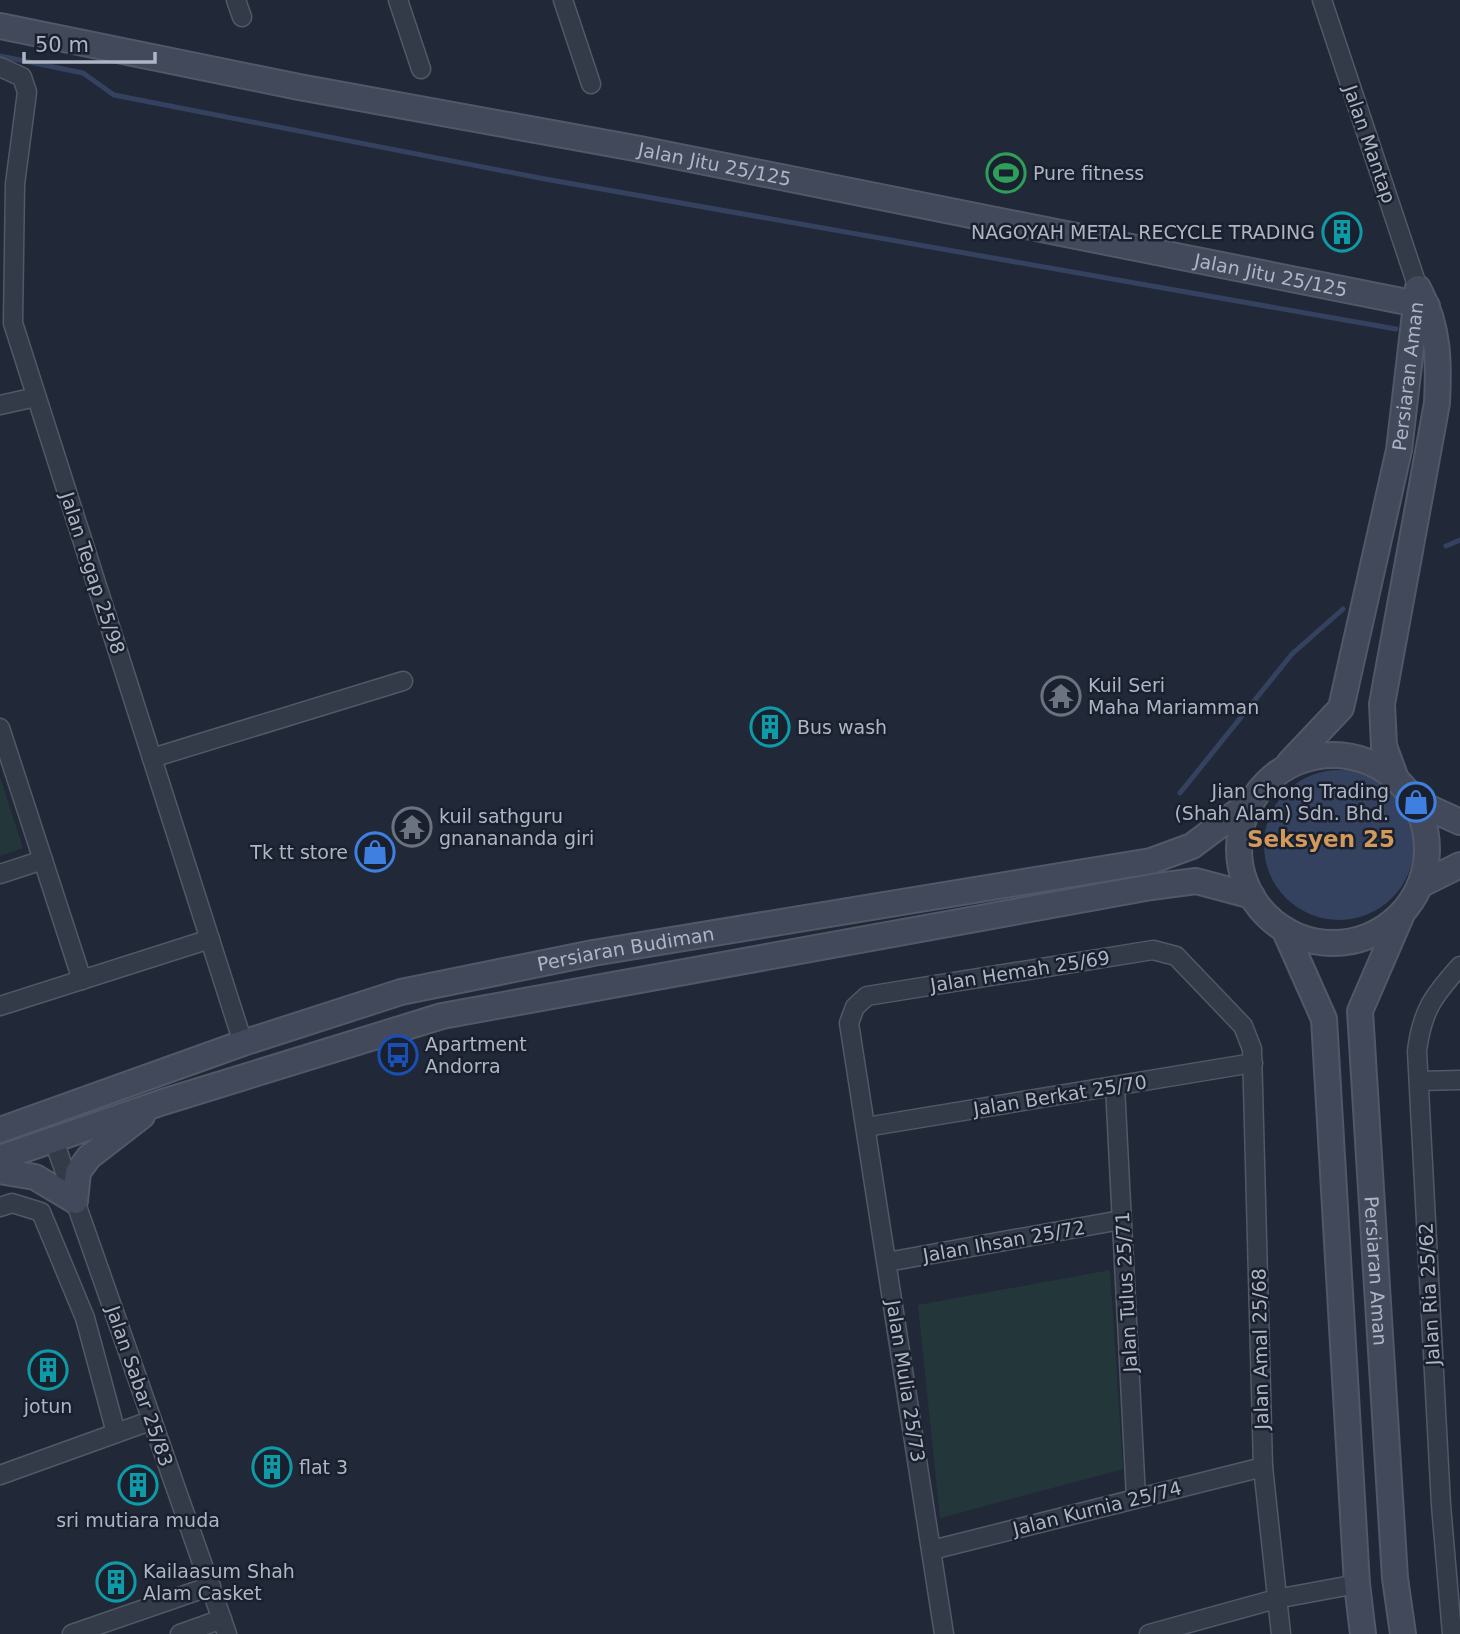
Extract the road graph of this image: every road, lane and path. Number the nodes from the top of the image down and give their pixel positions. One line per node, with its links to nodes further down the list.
1 (398, 0): 6 (street)
2 (563, 0): 7 (street)
3 (1322, 0): 8 (street, Jalan Mantap)
4 (0, 26): 8 (street, Jalan Jitu 25/125)
5 (0, 67): 9 (street, Jalan Tegap 25/98)
6 (421, 69)
7 (591, 84)
8 (1421, 300): 14 (street, Persiaran Aman); 15 (street, Persiaran Aman)
9 (36, 397): 10 (street); 13 (street, Jalan Tegap 25/98)
10 (0, 405)
11 (403, 681): 13 (street)
12 (0, 728): 19 (street)
13 (152, 758): 26 (street, Jalan Tegap 25/98)
14 (1285, 768): 15 (street); 16 (street)
15 (1395, 776): 17 (street)
16 (1252, 801): 23 (street); 31 (street, Persiaran Budiman)
17 (1416, 802): 18 (street); 22 (street)
18 (1460, 822)
19 (43, 860): 21 (street); 28 (street)
20 (1460, 865): 22 (street)
21 (0, 874)
22 (1420, 886): 24 (street)
23 (1252, 896): 25 (street); 30 (street, Persiaran Budiman)
24 (1402, 914): 25 (street); 63 (street, Persiaran Aman)
25 (1284, 929): 53 (street, Persiaran Aman)
26 (210, 939): 28 (street); 31 (street, Jalan Tegap 25/98)
27 (1460, 966): 34 (street, Jalan Ria 25/62)
28 (82, 980): 29 (street)
29 (0, 1006)
30 (442, 1016): 31 (street); 36 (street, Persiaran Budiman)
31 (243, 1043): 38 (street, Persiaran Budiman)
32 (1253, 1063): 35 (street, Jalan Berkat 25/70); 37 (street, Jalan Hemah 25/69); 49 (street, Jalan Amal 25/68)
33 (1460, 1080): 34 (street)
34 (1419, 1081): 64 (street, Jalan Ria 25/62)
35 (1115, 1086): 37 (street, Jalan Berkat 25/70); 45 (street, Jalan Tulus 25/71)
36 (163, 1102): 39 (street, Persiaran Budiman); 43 (street)
37 (866, 1127): 46 (street, Jalan Mulia 25/73)
38 (0, 1130)
39 (53, 1138): 40 (street); 41 (street, Persiaran Budiman); 43 (street, Jalan Sabar 25/83)
40 (0, 1139)
41 (0, 1158)
42 (0, 1171): 43 (street)
43 (75, 1201): 47 (street, Jalan Sabar 25/83)
44 (6, 1205): 48 (street)
45 (1121, 1220): 46 (street, Jalan Ihsan 25/72); 51 (street, Jalan Tulus 25/71)
46 (887, 1262): 52 (street, Jalan Mulia 25/73)
47 (150, 1422): 48 (street); 54 (street, Jalan Sabar 25/83)
48 (116, 1433): 50 (street)
49 (1263, 1467): 51 (street, Jalan Kurnia 25/74); 55 (street, Jalan Amal 25/68)
50 (0, 1475)
51 (1136, 1498): 52 (street, Jalan Kurnia 25/74)
52 (932, 1550): 59 (street, Jalan Mulia 25/73)
53 (1356, 1584): 55 (street); 62 (street, Persiaran Aman)
54 (211, 1586): 56 (street, Jalan Sabar 25/83); 57 (street)
55 (1276, 1599): 60 (street); 61 (street, Jalan Amal 25/68)
56 (225, 1627): 58 (street)
57 (72, 1634)
58 (180, 1634)
59 (944, 1634)
60 (1149, 1634)
61 (1281, 1634)
62 (1363, 1634)
63 (1403, 1634)
64 (1451, 1634)

